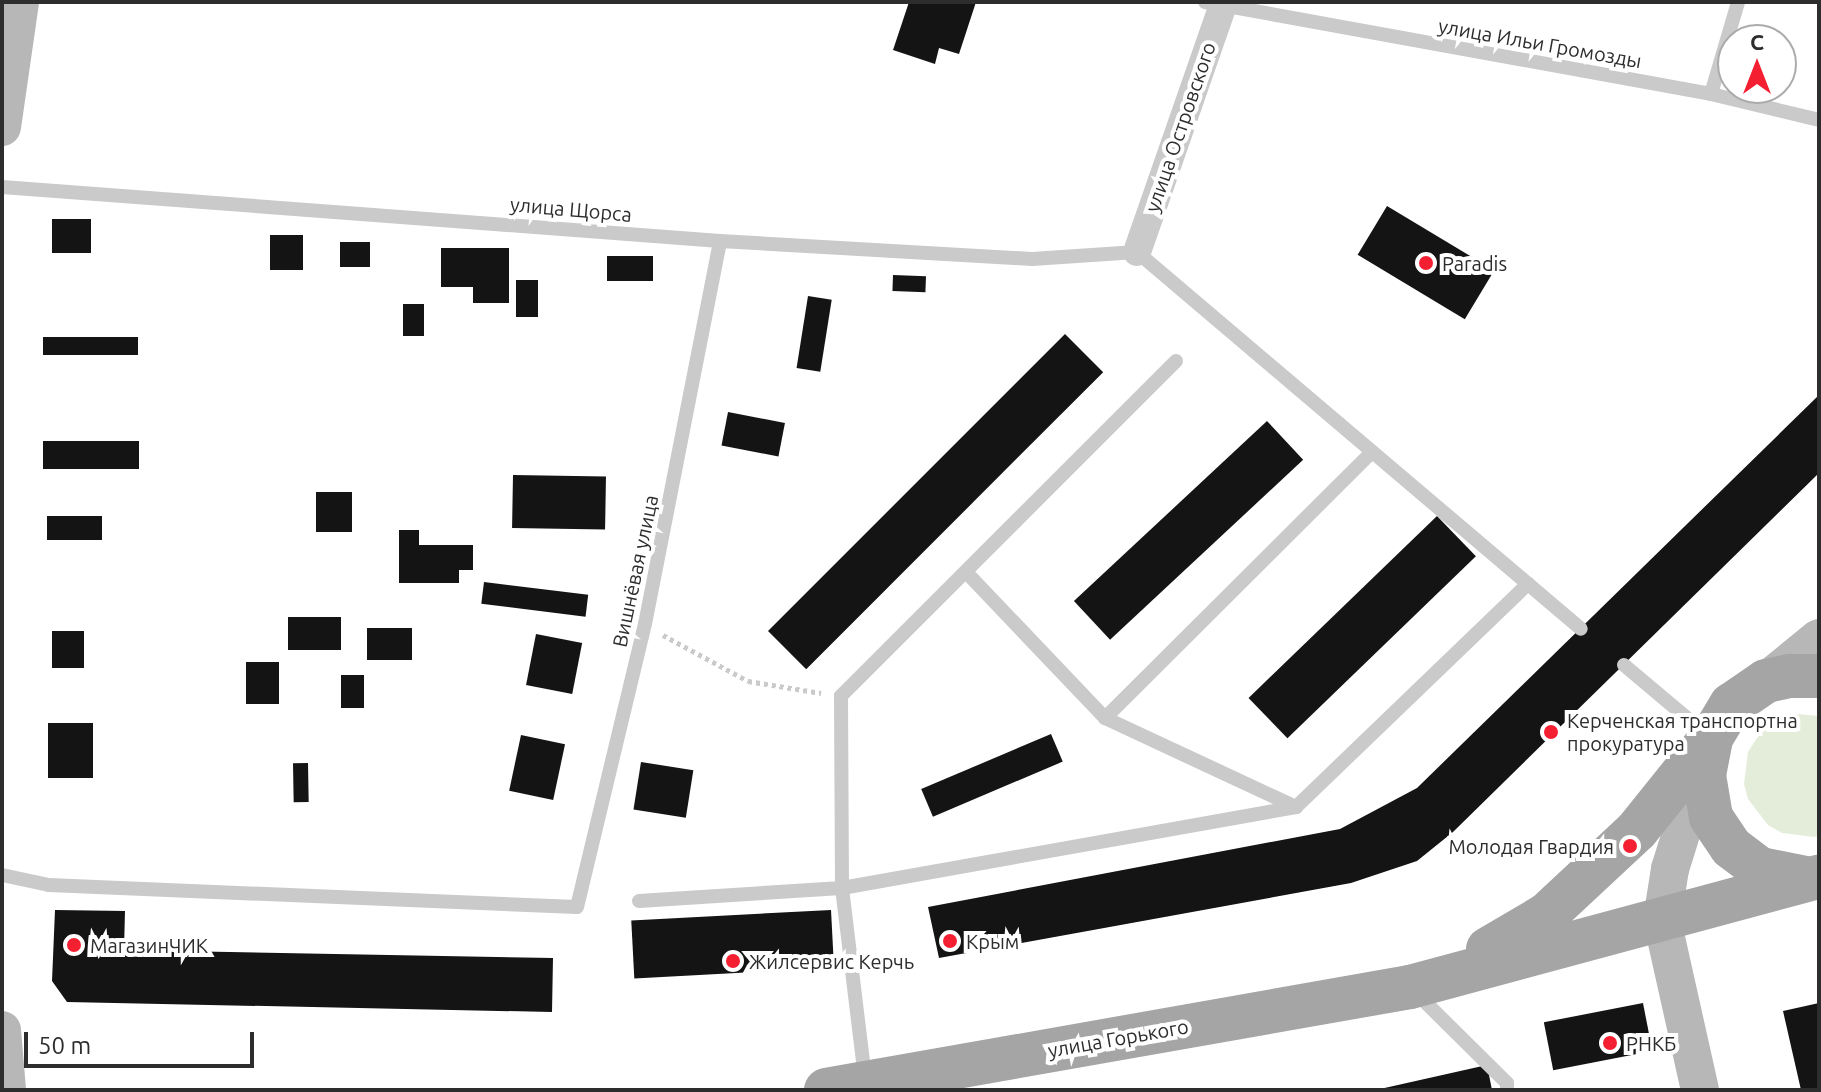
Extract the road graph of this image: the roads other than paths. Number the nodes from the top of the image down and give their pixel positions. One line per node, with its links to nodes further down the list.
1 (20, 2): 6 (main road)
2 (1738, 2): 4 (lane)
3 (1217, 3): 4 (lane, улица Ильи Громозды); 9 (street, улица Островского)
4 (1711, 94): 5 (lane, улица Ильи Громозды)
5 (1819, 120)
6 (2, 127)
7 (2, 187): 8 (lane, улица Щорса)
8 (720, 241): 9 (lane, улица Щорса); 22 (lane, Вишнёвая улица)
9 (1137, 252): 11 (lane)
10 (1176, 361): 12 (lane)
11 (1372, 452): 13 (lane); 19 (lane)
12 (966, 572): 19 (lane); 24 (lane)
13 (1528, 584): 14 (lane); 21 (lane)
14 (1581, 629)
15 (1819, 638): 18 (main road)
16 (1624, 665): 20 (lane)
17 (1819, 676): 18 (main road)
18 (1766, 681): 20 (main road, улица Горького)
19 (1105, 718): 21 (lane)
20 (1711, 738): 23 (main road); 26 (main road); 27 (main road, улица Горького)
21 (1296, 807): 24 (lane)
22 (2, 875)
23 (1816, 878): 26 (main road, улица Горького)
24 (842, 888): 25 (lane); 29 (lane)
25 (639, 901)
26 (1662, 920): 27 (main road, улица Горького); 32 (main road)
27 (1410, 987): 29 (main road, улица Горького); 31 (lane)
28 (2, 1030): 30 (main road)
29 (868, 1086)
30 (7, 1090)
31 (1507, 1090)
32 (1700, 1090)

